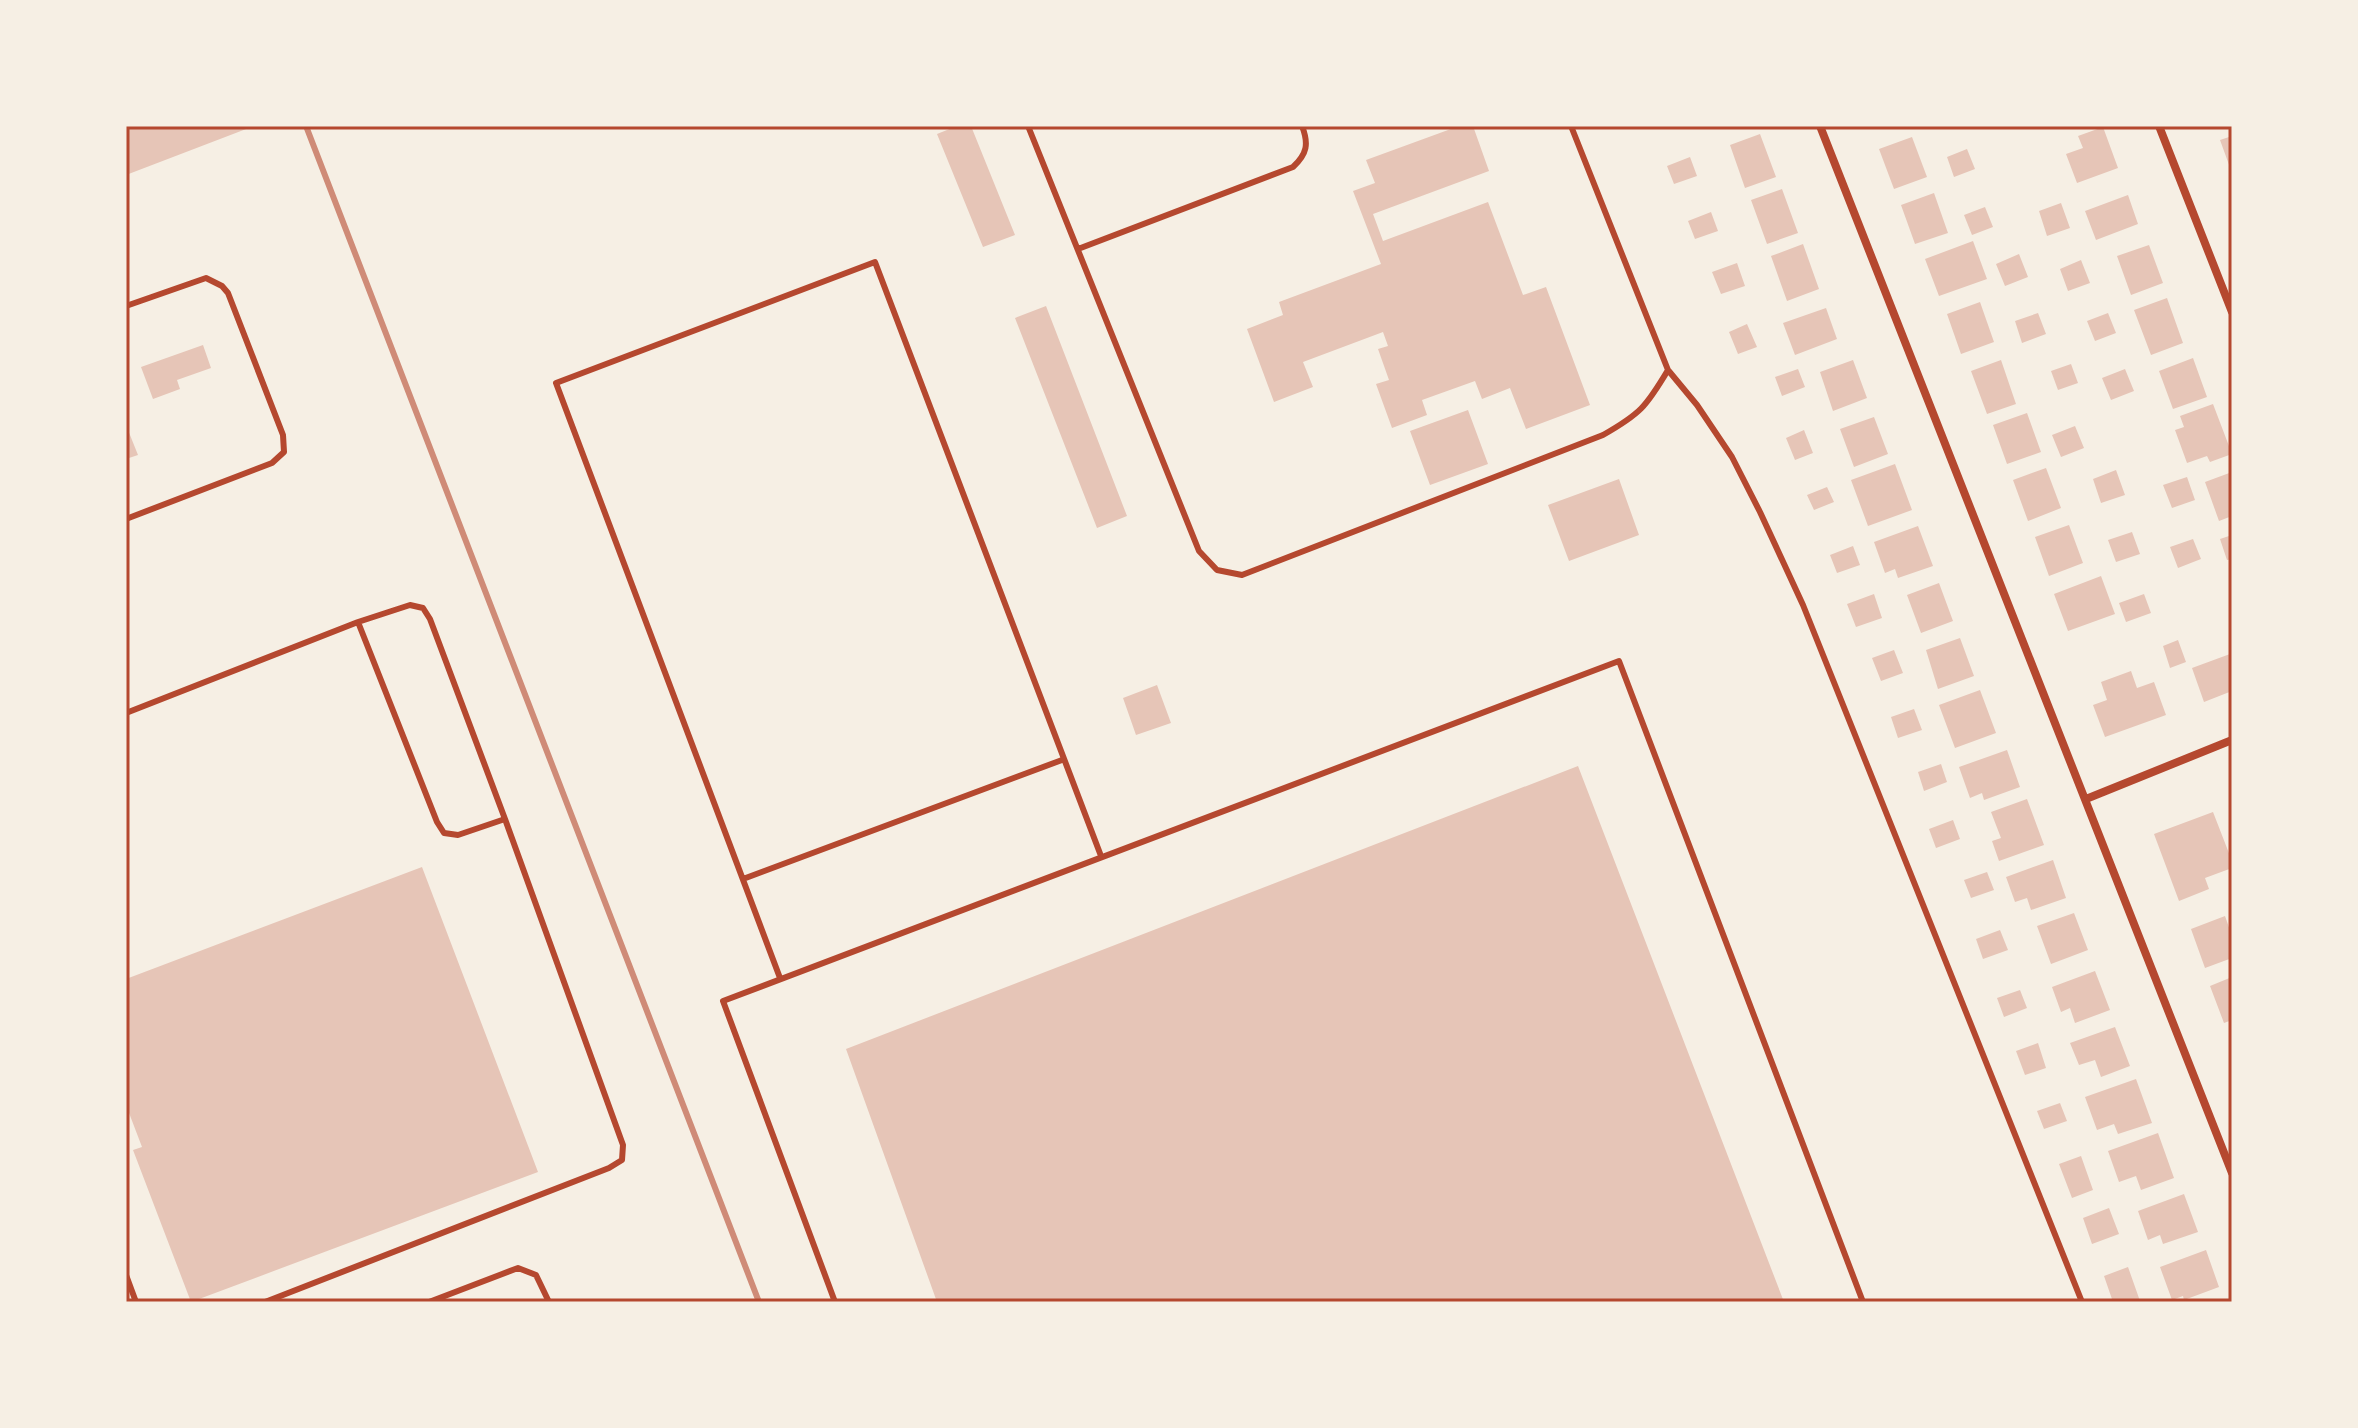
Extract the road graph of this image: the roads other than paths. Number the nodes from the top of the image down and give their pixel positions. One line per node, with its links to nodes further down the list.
1 (1028, 126): 6 (lane)
2 (1302, 126): 6 (lane)
3 (1571, 126): 9 (lane)
4 (1820, 126): 15 (street)
5 (2159, 126): 8 (street)
6 (1078, 249): 9 (lane)
7 (126, 306): 10 (lane)
8 (2232, 312)
9 (1668, 370): 28 (lane)
10 (126, 519)
11 (358, 622): 12 (lane); 16 (lane); 16 (lane)
12 (126, 713)
13 (2232, 740): 15 (street)
14 (1062, 760): 17 (lane); 18 (lane); 18 (lane)
15 (2086, 799): 20 (street)
16 (505, 819): 23 (lane)
17 (1101, 856): 19 (lane); 27 (lane)
18 (743, 879): 19 (lane)
19 (780, 978): 26 (lane)
20 (2232, 1173)
21 (126, 1275): 22 (lane)
22 (136, 1302)
23 (265, 1302)
24 (429, 1302): 25 (lane)
25 (549, 1302)
26 (835, 1302)
27 (1863, 1302)
28 (2082, 1302)

